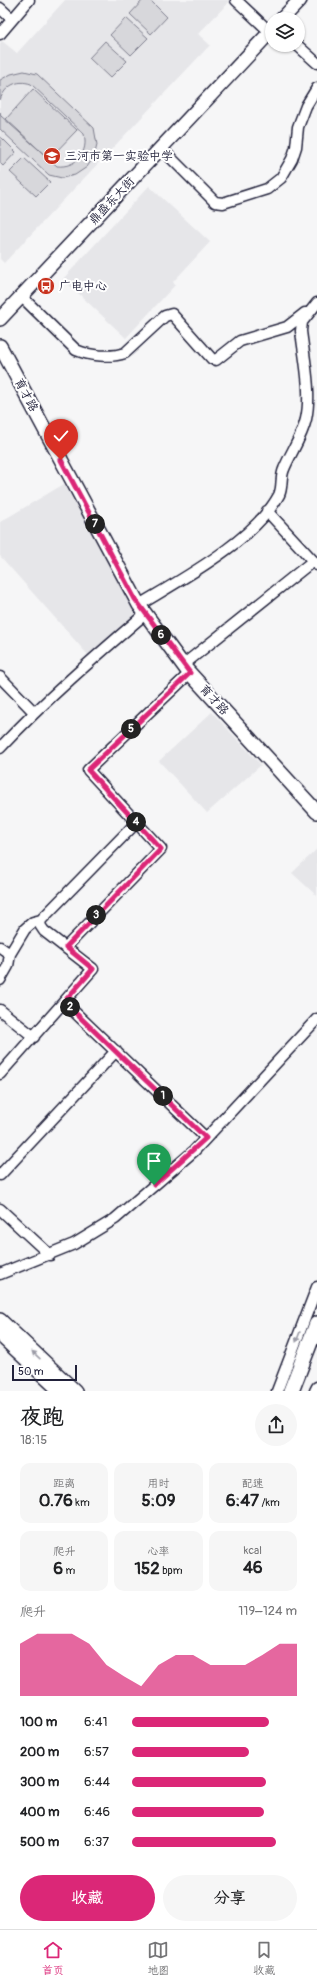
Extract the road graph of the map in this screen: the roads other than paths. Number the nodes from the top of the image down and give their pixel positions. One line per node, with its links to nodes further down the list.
1 (29, 0): 6 (street)
2 (236, 0): 7 (street)
3 (300, 0): 5 (main road)
4 (0, 8): 6 (street)
5 (289, 12)
6 (12, 19): 8 (street)
7 (265, 26)
8 (0, 34)
9 (265, 37): 13 (main road, 鼎盛东大街)
10 (305, 52): 11 (street)
11 (317, 63)
12 (317, 88): 13 (street)
13 (161, 148): 14 (main road, 鼎盛东大街)
14 (22, 297): 16 (street); 17 (main road, 鼎盛东大街)
15 (317, 303): 16 (street)
16 (309, 312): 19 (street)
17 (0, 319)
18 (0, 346): 21 (main road, 育才路)
19 (267, 511): 20 (street); 21 (street)
20 (316, 564): 22 (street)
21 (142, 609): 22 (main road, 育才路); 24 (street)
22 (187, 669): 26 (main road, 育才路); 27 (street)
23 (0, 677): 24 (street)
24 (34, 712): 25 (street)
25 (0, 748)
26 (317, 812)
27 (137, 822): 28 (street); 30 (street)
28 (41, 920): 30 (street); 31 (street)
29 (0, 947): 31 (street)
30 (66, 947): 33 (street)
31 (10, 954): 32 (street)
32 (0, 980)
33 (64, 1002): 36 (street); 37 (street)
34 (0, 1010): 36 (street)
35 (317, 1019): 39 (street)
36 (34, 1038): 38 (street)
37 (116, 1051): 39 (street); 40 (street)
38 (0, 1074)
39 (206, 1138): 42 (street)
40 (0, 1175)
41 (0, 1209): 42 (street)
42 (50, 1255): 43 (street)
43 (0, 1274)
44 (317, 1287): 52 (street, one-way to 52)
45 (0, 1320): 51 (main road, one-way to 45)
46 (317, 1324): 53 (highway)
47 (0, 1335): 50 (main road)
48 (317, 1352): 54 (highway)
49 (317, 1387): 55 (street)
50 (60, 1391)
51 (75, 1391)
52 (277, 1391)
53 (291, 1391)
54 (302, 1391)
55 (315, 1391)

